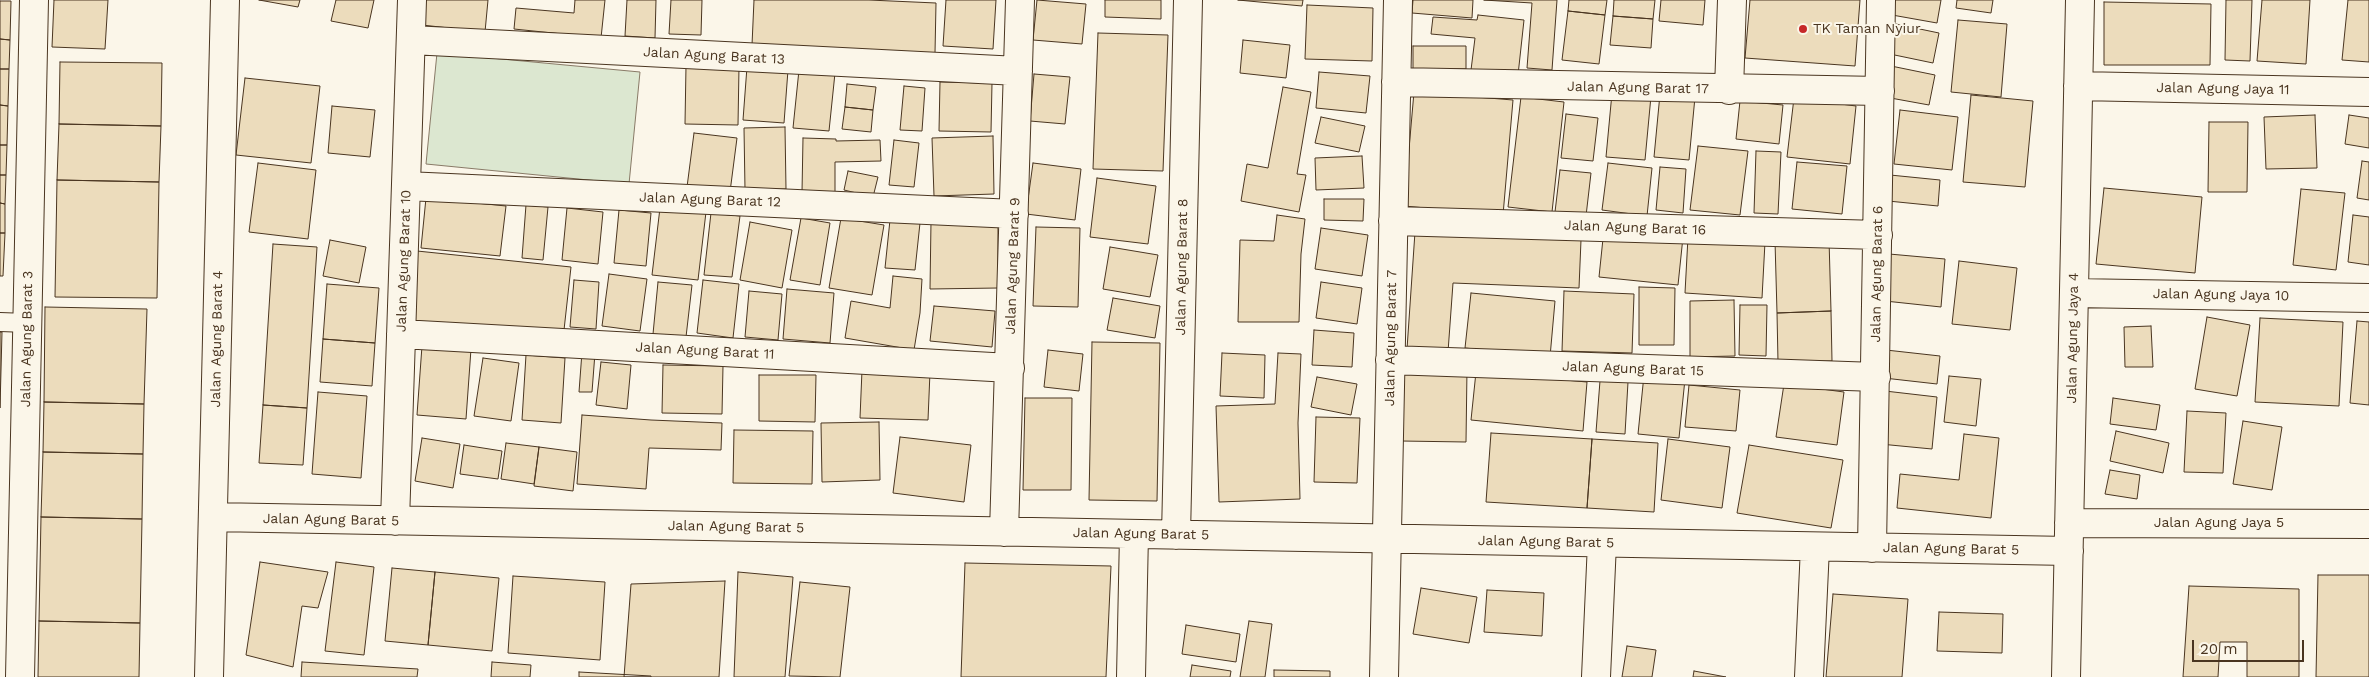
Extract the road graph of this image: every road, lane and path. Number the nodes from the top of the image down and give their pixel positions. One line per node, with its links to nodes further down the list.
1 (34, 0): 24 (street, Jalan Agung Barat 3)
2 (225, 0): 29 (street, Jalan Agung Barat 4)
3 (412, 0): 10 (street, Jalan Agung Barat 10)
4 (1020, 0): 11 (street, Jalan Agung Barat 9)
5 (1188, 0): 35 (street, Jalan Agung Barat 8)
6 (1398, 0): 12 (street, Jalan Agung Barat 7)
7 (1732, 0): 14 (street)
8 (1882, 0): 15 (street, Jalan Agung Barat 6)
9 (2080, 0): 13 (street, Jalan Agung Jaya 4)
10 (411, 40): 11 (street, Jalan Agung Barat 13); 17 (street, Jalan Agung Barat 10)
11 (1018, 71): 18 (street, Jalan Agung Barat 9)
12 (1396, 82): 14 (street, Jalan Agung Barat 17); 19 (street, Jalan Agung Barat 7)
13 (2078, 86): 16 (street, Jalan Agung Jaya 11); 21 (street, Jalan Agung Jaya 4)
14 (1729, 90): 15 (street, Jalan Agung Barat 17)
15 (1880, 91): 20 (street, Jalan Agung Barat 6)
16 (2369, 92)
17 (406, 186): 18 (street, Jalan Agung Barat 12); 25 (street, Jalan Agung Barat 10)
18 (1014, 214): 27 (street, Jalan Agung Barat 9)
19 (1393, 221): 20 (street, Jalan Agung Barat 16); 26 (street, Jalan Agung Barat 7)
20 (1878, 235): 28 (street, Jalan Agung Barat 6)
21 (2074, 293): 22 (street, Jalan Agung Jaya 10); 31 (street, Jalan Agung Jaya 4)
22 (2369, 298)
23 (0, 322): 24 (lane)
24 (27, 323): 41 (street, Jalan Agung Barat 3)
25 (401, 334): 27 (street, Jalan Agung Barat 11); 30 (street, Jalan Agung Barat 10)
26 (1390, 360): 28 (street, Jalan Agung Barat 15); 36 (street, Jalan Agung Barat 7)
27 (1010, 368): 33 (street, Jalan Agung Barat 9)
28 (1876, 377): 39 (street, Jalan Agung Barat 6)
29 (213, 517): 30 (street, Jalan Agung Barat 5); 42 (street, Jalan Agung Barat 4)
30 (394, 521): 33 (street, Jalan Agung Barat 5)
31 (2069, 523): 32 (street, Jalan Agung Jaya 5); 40 (street, Jalan Agung Jaya 4)
32 (2369, 524)
33 (1004, 532): 34 (street, Jalan Agung Barat 5)
34 (1134, 534): 35 (street, Jalan Agung Barat 5); 43 (street)
35 (1176, 535): 36 (street, Jalan Agung Barat 5)
36 (1388, 539): 37 (street, Jalan Agung Barat 5); 44 (street, Jalan Agung Barat 7)
37 (1602, 543): 38 (street, Jalan Agung Barat 5); 45 (street)
38 (1815, 547): 39 (street, Jalan Agung Barat 5); 46 (street)
39 (1872, 548): 40 (street, Jalan Agung Barat 5)
40 (2069, 551): 47 (street, Jalan Agung Jaya 4)
41 (20, 677)
42 (210, 677)
43 (1131, 677)
44 (1384, 677)
45 (1596, 677)
46 (1809, 677)
47 (2066, 677)

